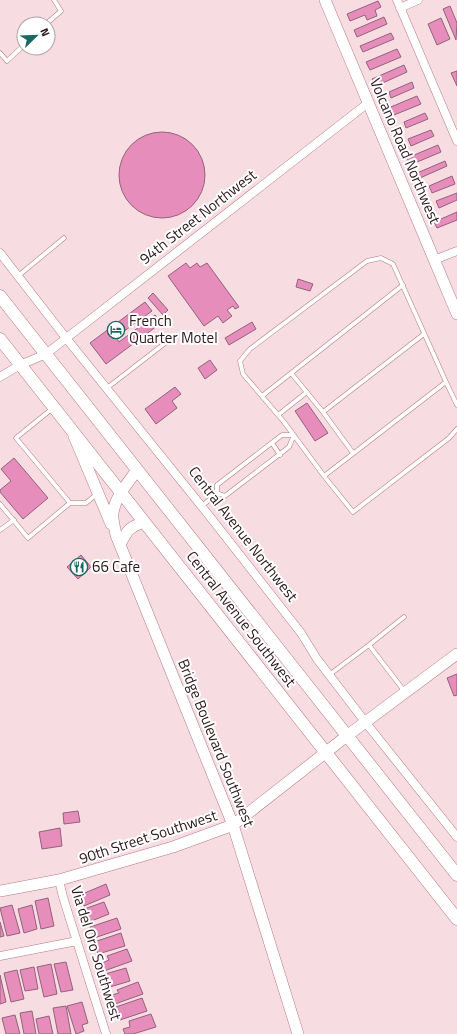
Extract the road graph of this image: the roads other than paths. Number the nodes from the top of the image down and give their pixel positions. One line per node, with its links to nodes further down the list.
1 (54, 0): 5 (lane)
2 (324, 0): 8 (street, Volcano Road Northwest)
3 (418, 0): 4 (street)
4 (399, 4): 9 (street)
5 (55, 16)
6 (0, 53): 7 (lane)
7 (16, 53)
8 (368, 103): 14 (street, Volcano Road Northwest); 21 (street, 94th Street Northwest)
9 (454, 125): 10 (street)
10 (457, 141)
11 (64, 238): 15 (lane)
12 (457, 251): 14 (street)
13 (0, 253): 15 (street, Central Avenue Northwest)
14 (434, 260): 18 (street, Volcano Road Northwest)
15 (18, 276): 21 (street, Central Avenue Northwest)
16 (403, 285): 19 (lane); 25 (lane); 30 (lane)
17 (0, 296): 23 (main road)
18 (457, 314)
19 (424, 334): 27 (lane); 33 (lane)
20 (173, 337): 28 (lane)
21 (66, 338): 23 (street, 94th Street Northwest); 28 (street, Central Avenue Northwest)
22 (0, 339): 24 (main road, Central Avenue Southwest)
23 (46, 354): 24 (street, 94th Street Northwest); 41 (main road)
24 (20, 365): 26 (street, 94th Street Northwest); 32 (main road, Central Avenue Southwest)
25 (291, 373): 29 (lane); 30 (lane)
26 (0, 377)
27 (446, 382): 31 (lane); 39 (lane)
28 (107, 388): 48 (street, Central Avenue Northwest)
29 (307, 392): 33 (lane); 34 (lane)
30 (262, 396): 34 (lane)
31 (457, 405)
32 (53, 407): 36 (main road, Central Avenue Southwest); 46 (lane)
33 (323, 412): 39 (lane)
34 (278, 415): 37 (lane)
35 (457, 429): 42 (lane)
36 (71, 430): 43 (main road, Central Avenue Southwest); 45 (street)
37 (294, 435): 38 (lane); 40 (lane); 42 (lane)
38 (272, 443): 40 (lane); 44 (lane)
39 (353, 453): 42 (lane)
40 (280, 455): 44 (lane)
41 (137, 470): 43 (street, Bridge Boulevard Southwest); 59 (main road)
42 (324, 476)
43 (120, 493): 50 (main road, Central Avenue Southwest); 52 (street, Bridge Boulevard Southwest)
44 (217, 493): 48 (lane)
45 (98, 494): 46 (lane); 52 (street)
46 (70, 503): 49 (lane)
47 (0, 504): 49 (lane)
48 (202, 506): 56 (street, Central Avenue Northwest)
49 (14, 520): 51 (lane)
50 (143, 522): 52 (street); 60 (main road, Central Avenue Southwest)
51 (0, 530)
52 (118, 540): 61 (street, Bridge Boulevard Southwest)
53 (404, 617): 54 (lane)
54 (369, 645): 56 (lane); 57 (lane)
55 (457, 654): 57 (street, 90th Street Southwest)
56 (329, 675): 58 (street, Central Avenue Northwest)
57 (406, 693): 58 (street, 90th Street Southwest)
58 (366, 723): 59 (street, 90th Street Southwest); 62 (street, Central Avenue Northwest)
59 (348, 736): 60 (street, 90th Street Southwest); 63 (main road)
60 (326, 753): 61 (street, 90th Street Southwest); 66 (main road, Central Avenue Southwest)
61 (233, 825): 64 (street, 90th Street Southwest); 70 (street, Bridge Boulevard Southwest)
62 (457, 837)
63 (457, 875)
64 (59, 880): 65 (street, 90th Street Southwest); 67 (street, Via del Oro Southwest)
65 (0, 891)
66 (457, 919)
67 (77, 941): 68 (street); 69 (street, Via del Oro Southwest)
68 (0, 956)
69 (106, 1034)
70 (298, 1034)

